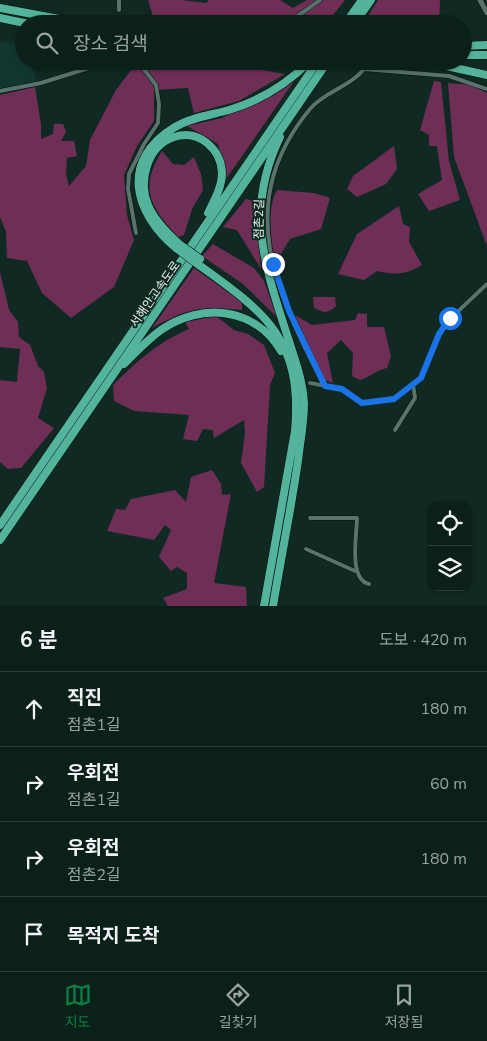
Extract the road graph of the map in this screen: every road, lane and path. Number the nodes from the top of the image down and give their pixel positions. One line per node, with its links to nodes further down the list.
1 (119, 0): 7 (street)
2 (320, 0): 10 (street)
3 (362, 0): 11 (highway)
4 (371, 0): 12 (highway)
5 (480, 0): 8 (street)
6 (0, 8): 9 (highway)
7 (119, 10)
8 (487, 13)
9 (38, 15)
10 (299, 15)
11 (351, 15)
12 (360, 15)
13 (0, 18): 14 (highway)
14 (15, 21)
15 (487, 45): 16 (highway)
16 (472, 46)
17 (472, 55): 18 (highway)
18 (487, 55)
19 (83, 70): 29 (street)
20 (145, 70): 31 (street)
21 (299, 70): 32 (highway)
22 (312, 70): 33 (highway, 서해안고속도로)
23 (322, 70): 30 (highway, 서해안고속도로)
24 (363, 70): 40 (street, 점촌2길)
25 (376, 70): 28 (street, 점촌2길)
26 (462, 70): 27 (highway)
27 (487, 76)
28 (487, 89)
29 (0, 92)
30 (296, 108): 36 (highway); 39 (highway, 서해안고속도로)
31 (136, 233)
32 (178, 246): 33 (highway); 34 (highway, bridge)
33 (189, 248): 44 (highway, 서해안고속도로)
34 (200, 262): 36 (highway); 41 (highway)
35 (487, 284): 38 (street)
36 (295, 361): 50 (highway)
37 (310, 383): 40 (street)
38 (413, 384): 40 (street); 42 (street)
39 (106, 385): 41 (highway); 45 (highway, 서해안고속도로)
40 (325, 386)
41 (295, 388): 49 (highway)
42 (395, 430)
43 (310, 518): 47 (street)
44 (0, 525)
45 (0, 540)
46 (306, 549): 47 (street)
47 (355, 571): 48 (street)
48 (368, 584)
49 (264, 606)
50 (273, 606)

